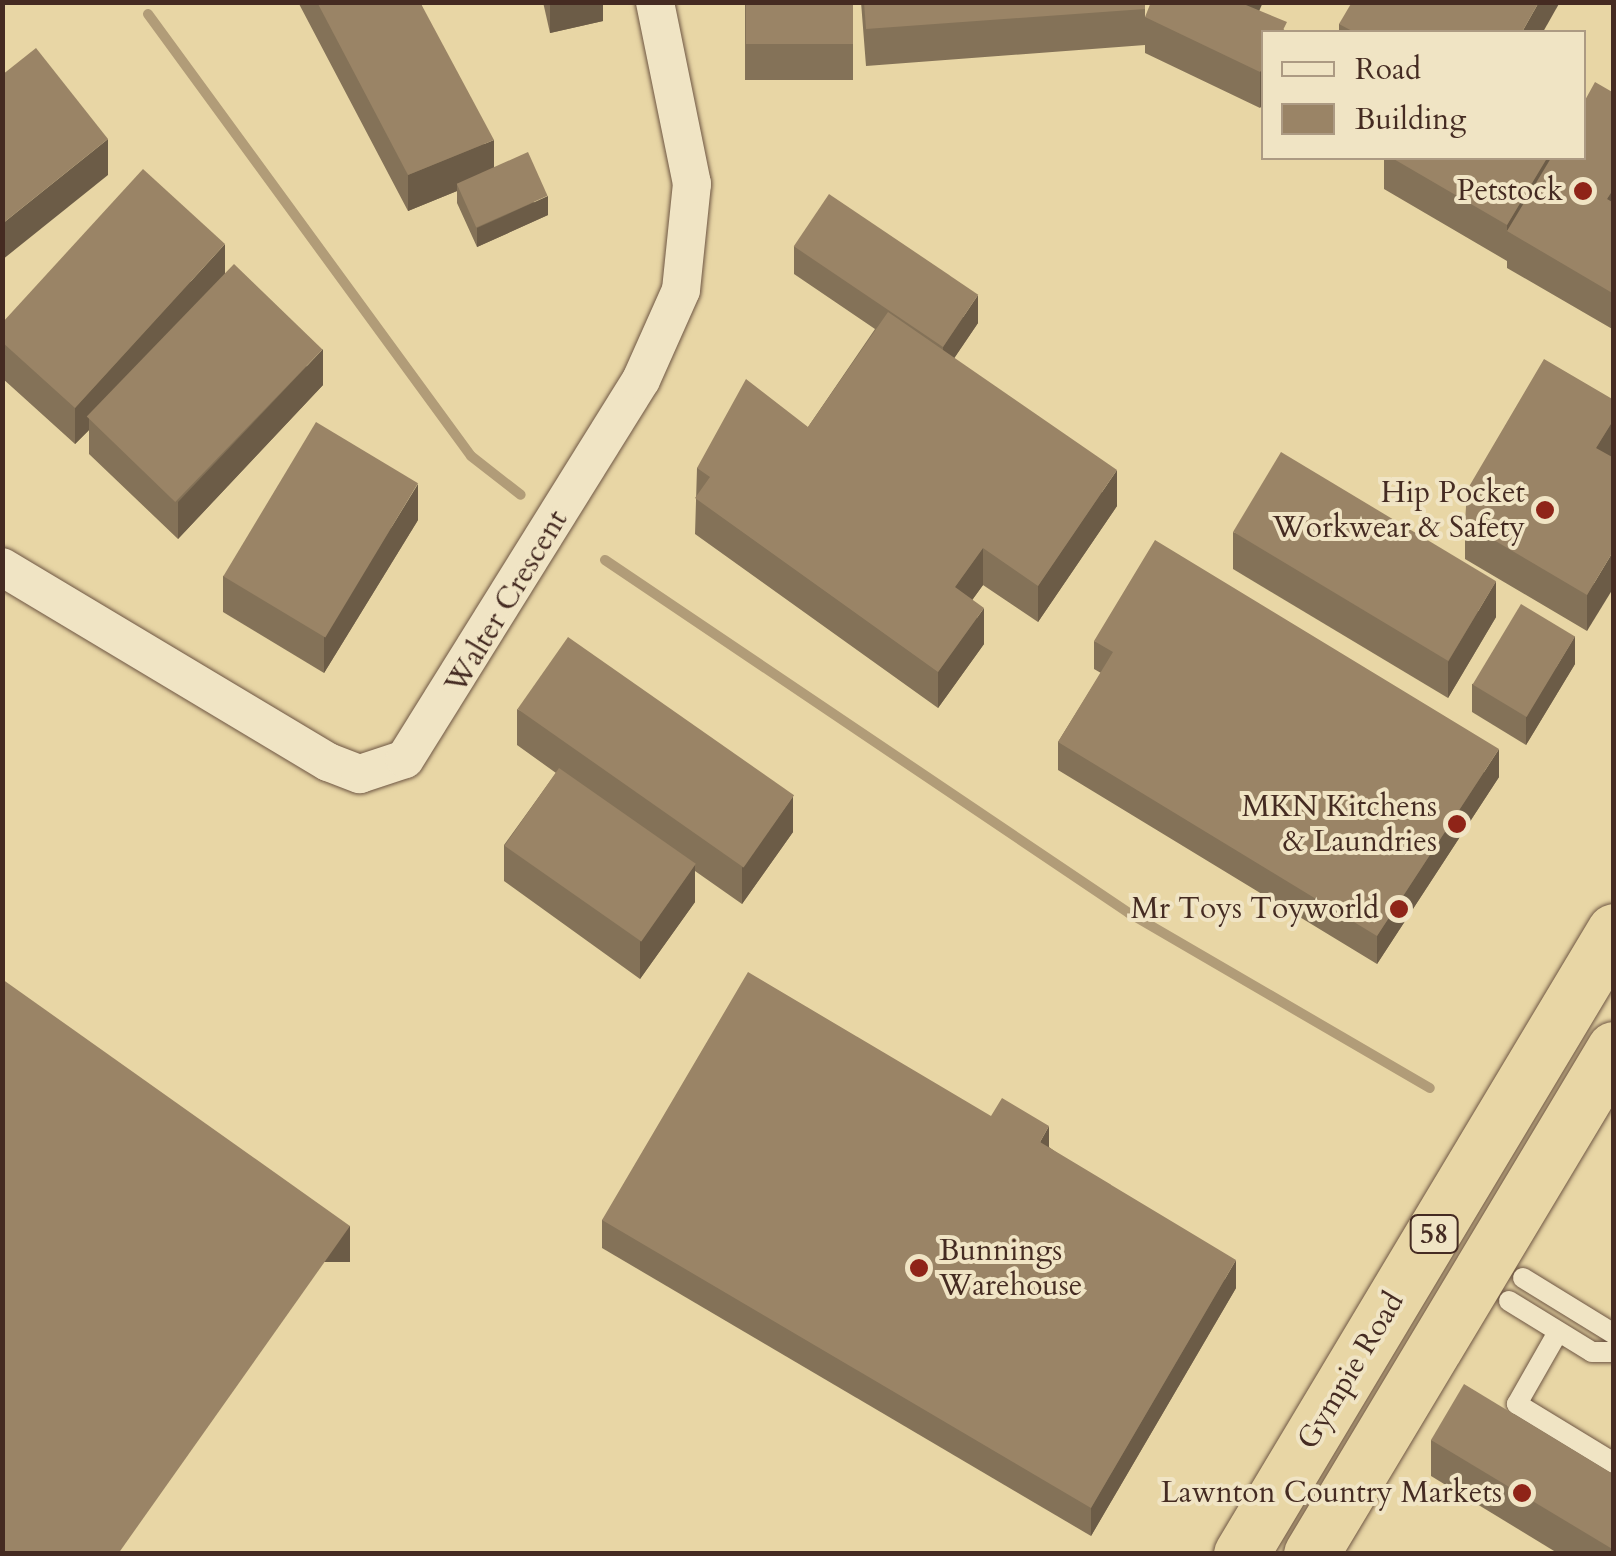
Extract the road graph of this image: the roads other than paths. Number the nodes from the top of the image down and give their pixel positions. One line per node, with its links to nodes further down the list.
1 (655, 2): 2 (street, Walter Crescent)
2 (2, 566)
3 (1614, 931): 11 (highway, Gympie Road / 58)
4 (1614, 1049): 12 (highway, Gympie Road / 58)
5 (1523, 1278): 8 (lane)
6 (1510, 1300): 7 (lane)
7 (1558, 1332): 9 (lane); 10 (lane)
8 (1614, 1334)
9 (1614, 1352)
10 (1614, 1463)
11 (1259, 1547)
12 (1311, 1554)

